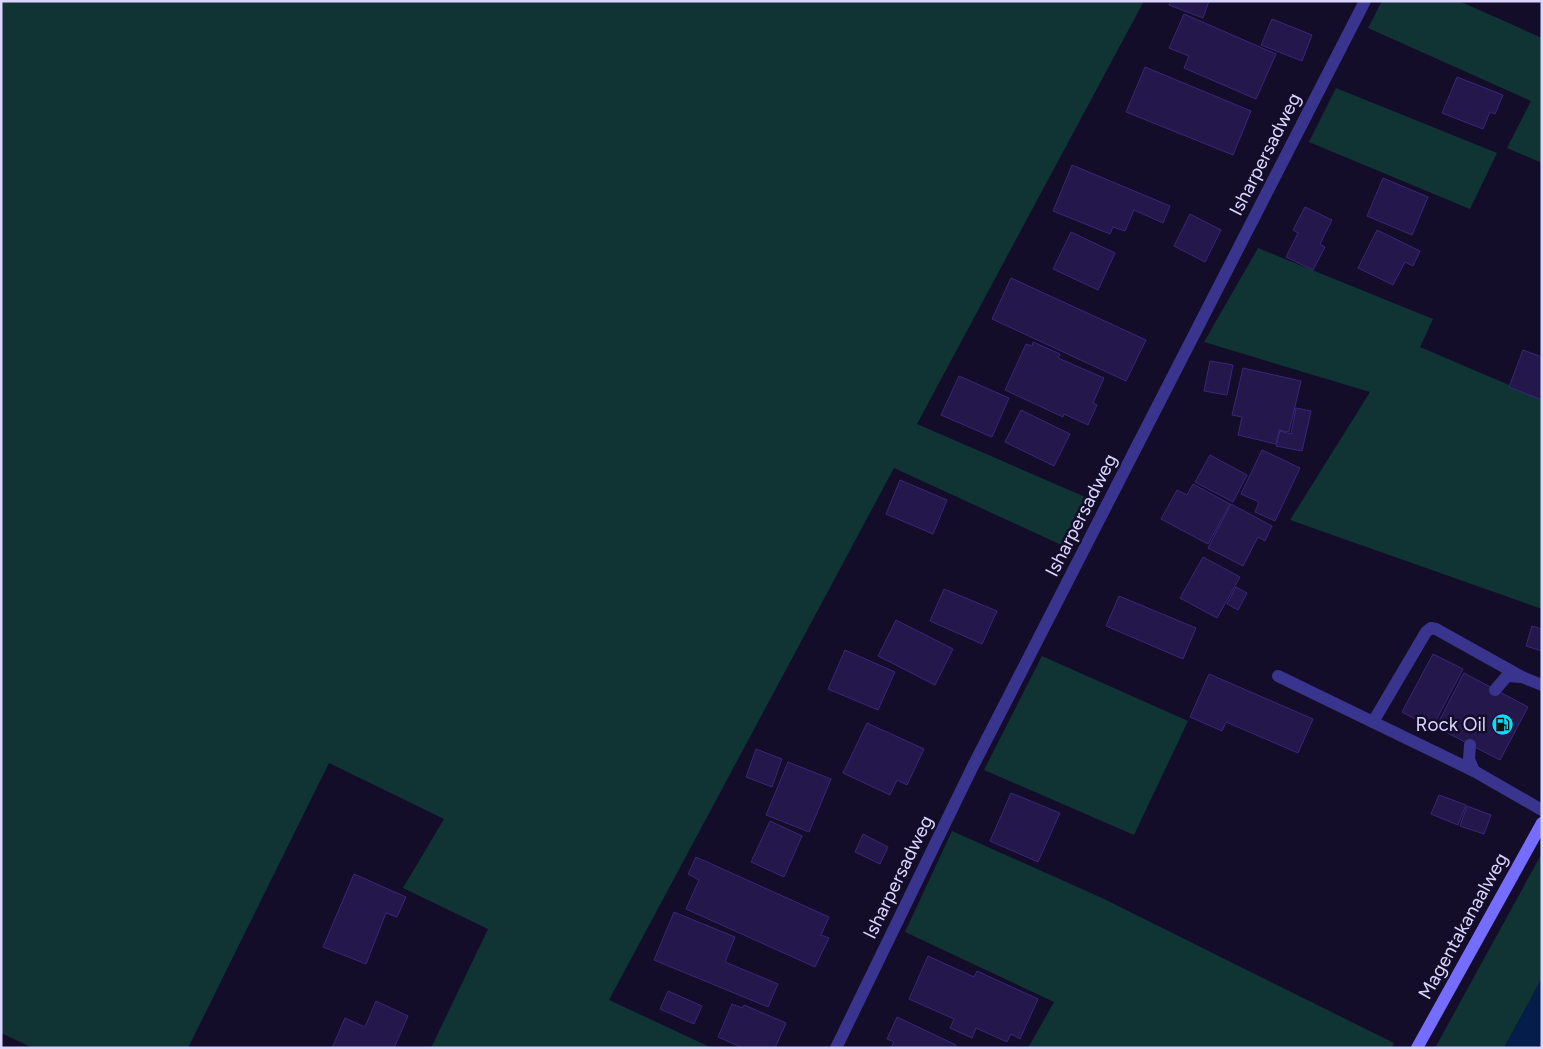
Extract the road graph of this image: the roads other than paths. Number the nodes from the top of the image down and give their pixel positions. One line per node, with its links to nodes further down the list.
1 (1365, 1): 11 (street, Isharpersadweg)
2 (1278, 676): 6 (street)
3 (1522, 677): 4 (street); 5 (street); 6 (street)
4 (1542, 685)
5 (1495, 690)
6 (1372, 722): 8 (street)
7 (1470, 744): 8 (street)
8 (1474, 771): 9 (street)
9 (1542, 810)
10 (1542, 823): 12 (street, Magentakanaalweg)
11 (836, 1048)
12 (1417, 1048)

